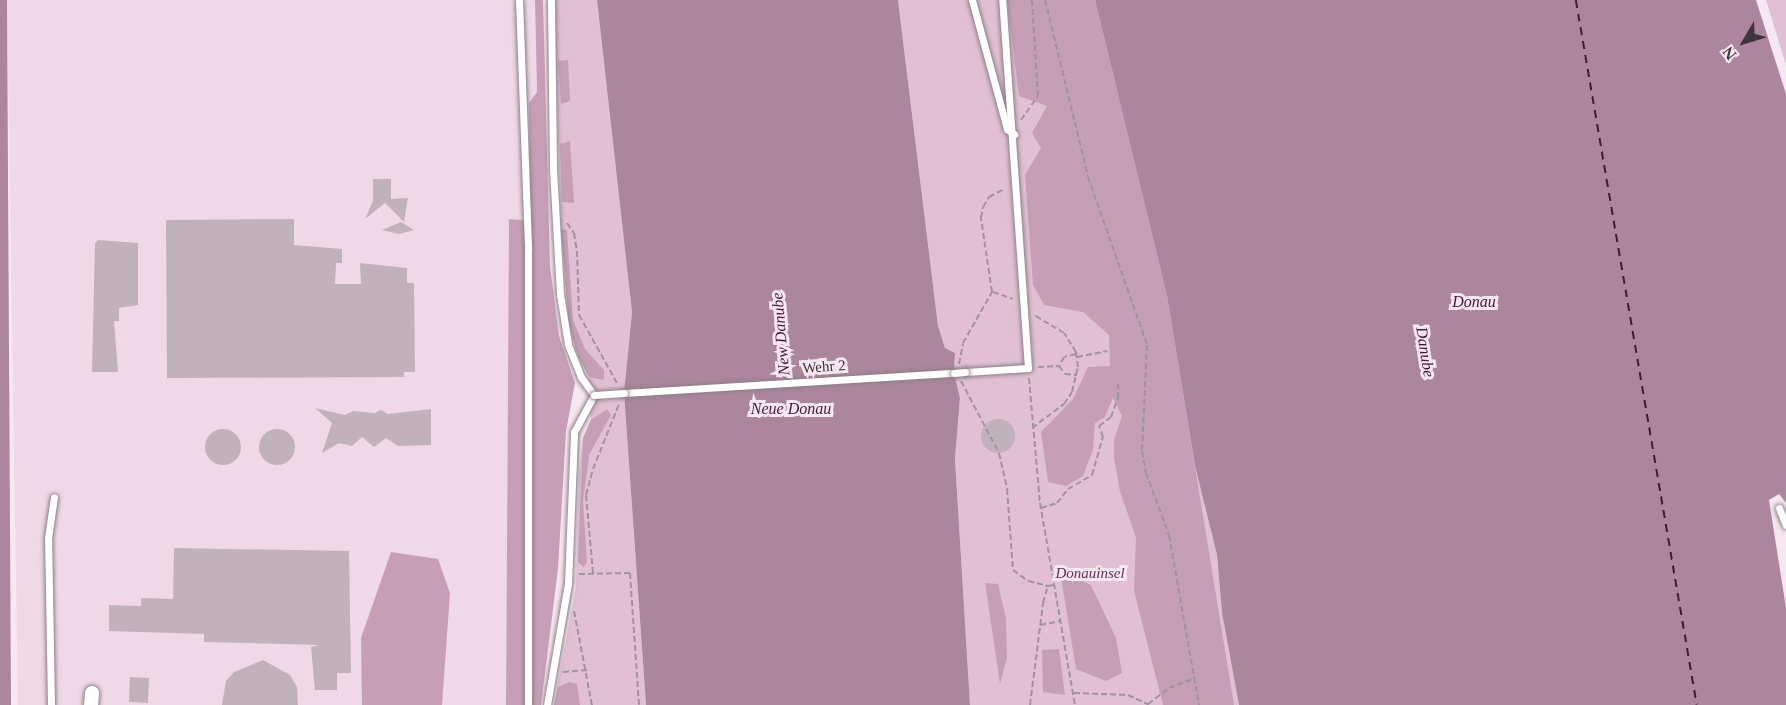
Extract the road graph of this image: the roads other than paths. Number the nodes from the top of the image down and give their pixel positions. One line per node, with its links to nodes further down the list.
1 (519, 0): 11 (lane)
2 (550, 0): 6 (lane)
3 (972, 0): 5 (lane)
4 (1002, 0): 5 (lane)
5 (1014, 134): 6 (lane, Wehr 2, bridge)
6 (594, 395): 12 (lane)
7 (54, 497): 10 (lane)
8 (1779, 508): 9 (lane)
9 (1786, 525)
10 (51, 705)
11 (528, 705)
12 (547, 705)

